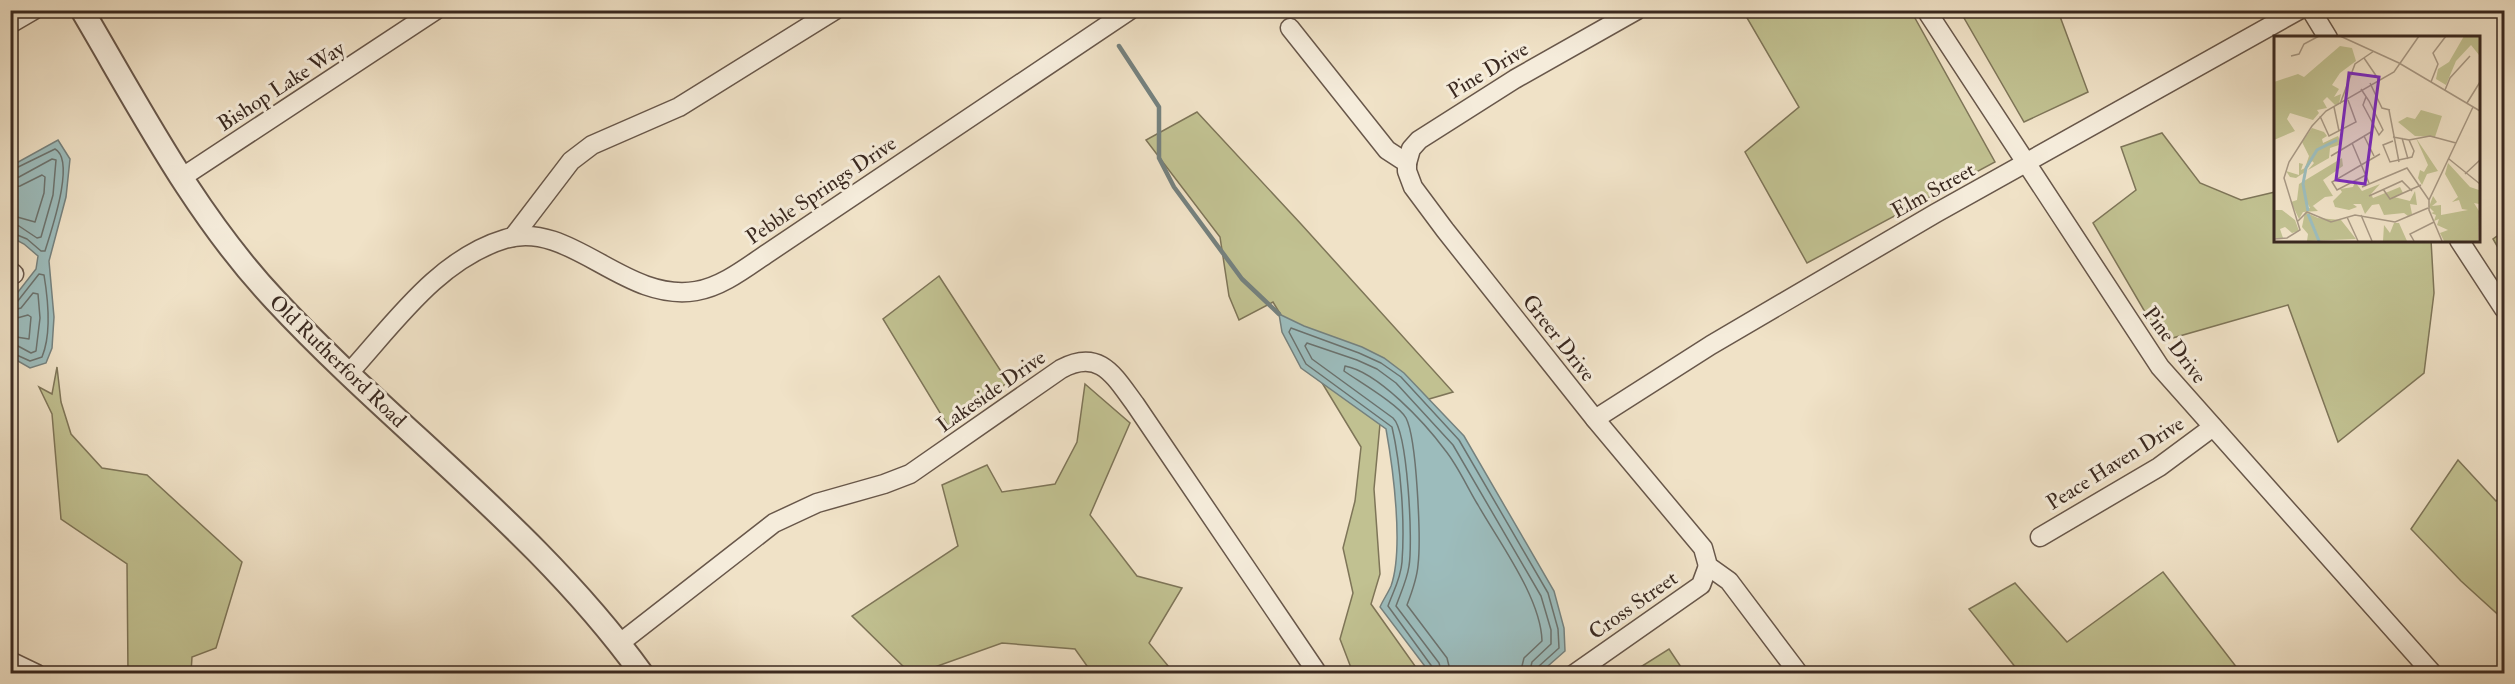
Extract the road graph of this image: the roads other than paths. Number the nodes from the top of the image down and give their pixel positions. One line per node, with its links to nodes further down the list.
1 (34, 10): 10 (street)
2 (82, 10): 15 (street, Old Rutherford Road)
3 (436, 10): 15 (street, Bishop Lake Way)
4 (835, 10): 16 (street)
5 (1130, 10): 16 (street, Pebble Springs Drive)
6 (1637, 10): 13 (street, Pine Drive)
7 (1926, 10): 14 (street, Pine Drive)
8 (2299, 10): 14 (street, Elm Street)
9 (2311, 10): 12 (street)
10 (10, 24)
11 (1290, 28): 13 (street)
12 (2327, 36)
13 (1407, 163): 20 (street, Greer Drive)
14 (2026, 164): 20 (street, Elm Street); 21 (street, Pine Drive)
15 (181, 178): 19 (street, Old Rutherford Road)
16 (513, 237): 19 (street, Pebble Springs Drive)
17 (2460, 242): 18 (street)
18 (2505, 309)
19 (348, 374): 24 (street, Old Rutherford Road)
20 (1595, 419): 23 (street, Greer Drive)
21 (2213, 427): 22 (street, Peace Haven Drive); 31 (street, Pine Drive)
22 (2040, 537)
23 (1708, 566): 29 (street, Cross Street); 30 (street, Greer Drive)
24 (620, 643): 27 (street, Old Rutherford Road); 28 (street, Lakeside Drive)
25 (10, 661): 26 (street)
26 (37, 674)
27 (642, 674)
28 (1318, 674)
29 (1574, 674)
30 (1800, 674)
31 (2433, 674)

